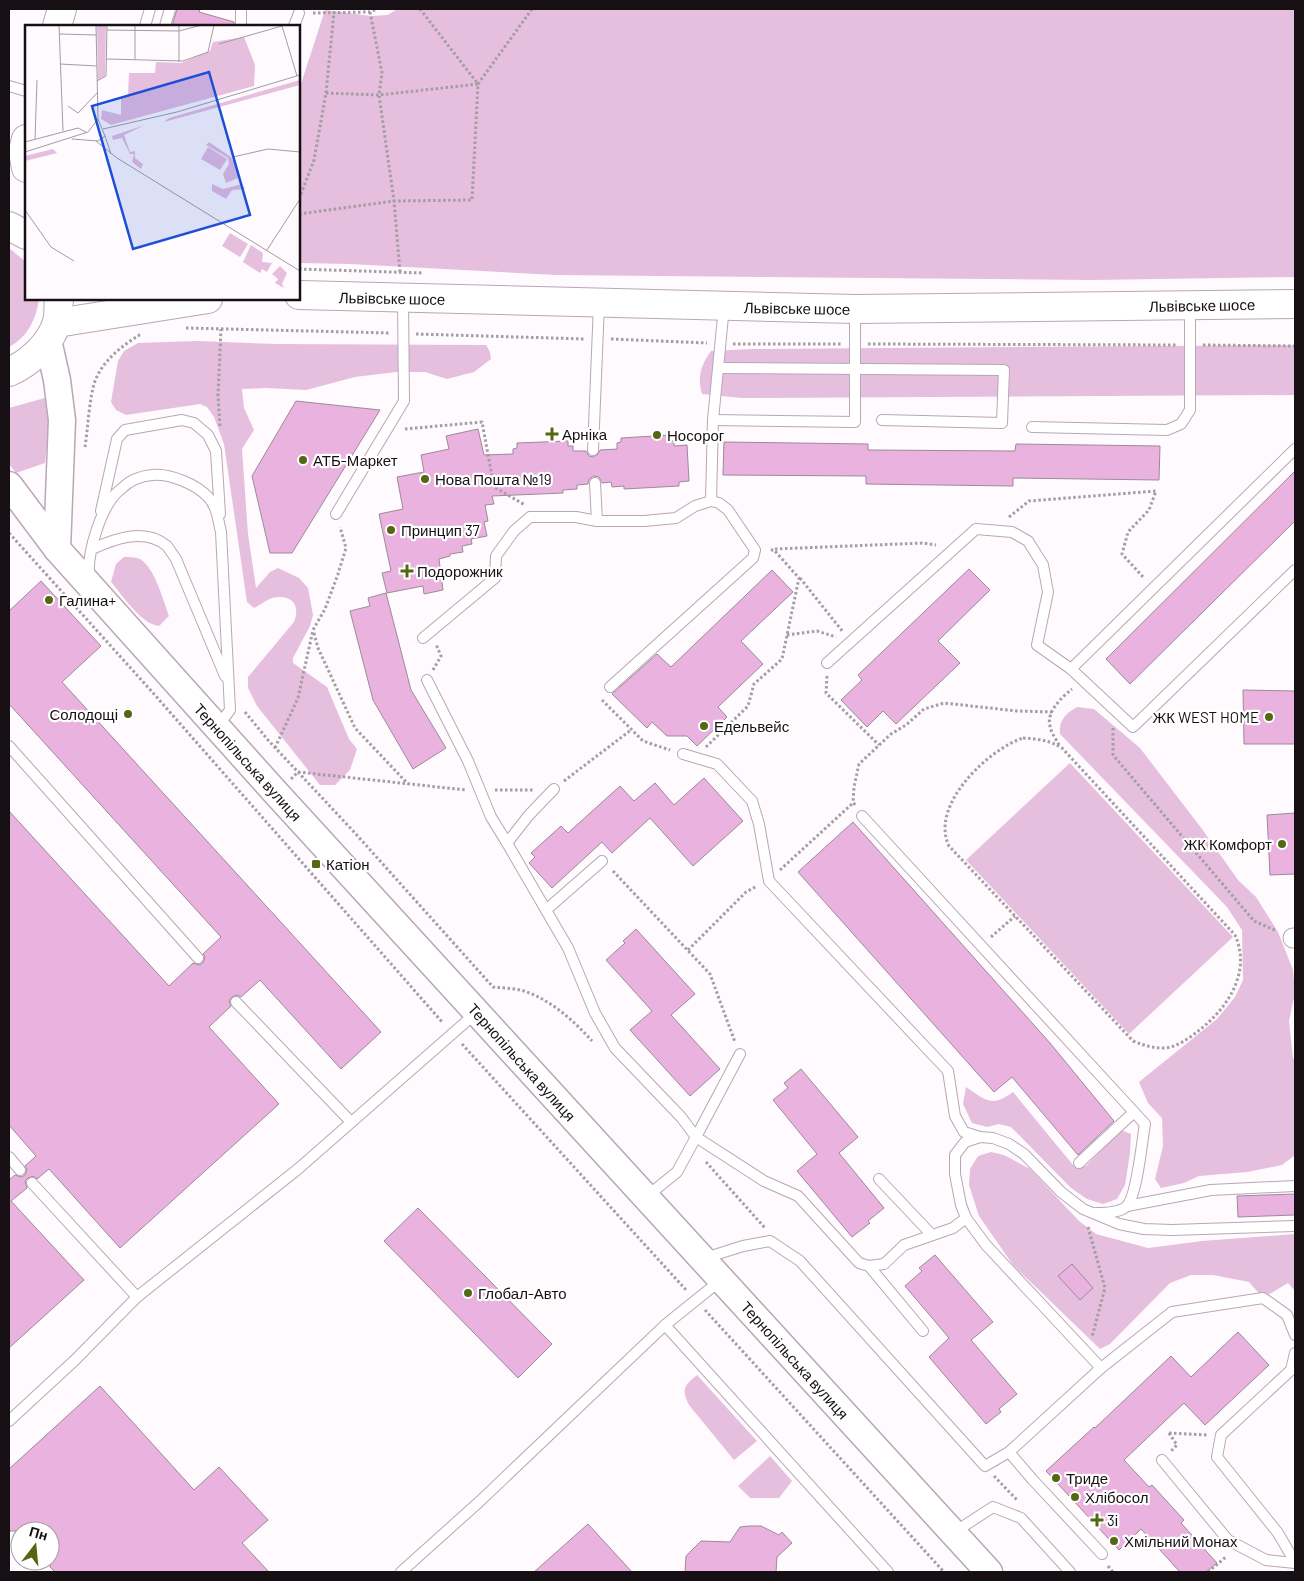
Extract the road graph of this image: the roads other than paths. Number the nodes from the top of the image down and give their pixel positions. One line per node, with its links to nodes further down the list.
1 (62, 9): 6 (main road)
2 (150, 9): 7 (lane)
3 (170, 9): 8 (lane)
4 (241, 9): 9 (lane)
5 (299, 13): 10 (lane)
6 (57, 25)
7 (145, 25)
8 (165, 25)
9 (242, 25)
10 (294, 25)
11 (9, 86): 12 (lane)
12 (25, 91)
13 (9, 226): 14 (main road)
14 (25, 234)
15 (402, 285): 16 (main road, Львівське шосе); 18 (main road, Львівське шосе); 35 (lane)
16 (300, 296)
17 (201, 300): 23 (main road)
18 (599, 303): 21 (main road, Львівське шосе); 31 (lane)
19 (1295, 304): 20 (main road, Львівське шосе)
20 (1190, 305): 22 (main road, Львівське шосе); 29 (lane)
21 (724, 306): 22 (main road, Львівське шосе); 24 (lane)
22 (855, 309): 25 (lane)
23 (54, 321): 26 (main road); 39 (main road)
24 (718, 368): 25 (lane); 27 (lane)
25 (855, 368): 27 (lane); 28 (lane)
26 (9, 372)
27 (712, 420): 34 (lane)
28 (882, 420)
29 (1032, 427)
30 (1295, 449): 45 (lane)
31 (593, 450)
32 (595, 483): 36 (lane)
33 (9, 485): 39 (main road, Тернопільська вулиця)
34 (711, 501): 36 (lane); 48 (lane)
35 (336, 514)
36 (597, 521): 43 (lane)
37 (99, 522): 38 (lane); 38 (lane); 40 (lane)
38 (220, 532): 47 (lane)
39 (54, 546): 42 (main road, Тернопільська вулиця)
40 (92, 549): 42 (lane); 47 (lane)
41 (1295, 570): 45 (lane)
42 (90, 585): 49 (main road, Тернопільська вулиця)
43 (423, 638)
44 (827, 662): 45 (lane)
45 (1070, 669)
46 (427, 680): 54 (lane)
47 (228, 682): 49 (lane)
48 (610, 687)
49 (217, 727): 59 (main road, Тернопільська вулиця)
50 (9, 746): 57 (lane)
51 (683, 754): 63 (lane)
52 (554, 789): 54 (lane)
53 (862, 816): 61 (lane)
54 (507, 843): 56 (lane)
55 (602, 860): 56 (lane)
56 (546, 910): 64 (lane)
57 (198, 958)
58 (236, 1002): 62 (lane)
59 (476, 1012): 62 (lane); 71 (main road, Тернопільська вулиця)
60 (740, 1054): 64 (lane)
61 (1134, 1112): 66 (lane); 72 (lane)
62 (351, 1122): 80 (lane)
63 (980, 1137): 73 (lane); 74 (lane)
64 (693, 1141): 71 (lane); 78 (lane)
65 (9, 1157): 67 (lane)
66 (1079, 1162)
67 (20, 1170)
68 (879, 1179): 76 (lane)
69 (32, 1183): 80 (lane)
70 (1295, 1186): 72 (lane)
71 (646, 1197): 77 (main road, Тернопільська вулиця)
72 (1127, 1206): 73 (lane)
73 (1082, 1209): 75 (lane)
74 (966, 1218): 76 (lane); 85 (lane)
75 (1295, 1226)
76 (932, 1235): 78 (lane)
77 (702, 1259): 79 (main road, Тернопільська вулиця); 87 (lane)
78 (869, 1266): 82 (lane)
79 (721, 1280): 81 (lane); 89 (main road, Тернопільська вулиця)
80 (137, 1297): 86 (lane)
81 (665, 1325): 92 (lane); 93 (lane)
82 (923, 1331)
83 (1295, 1335): 85 (lane)
84 (1295, 1353): 91 (lane)
85 (1101, 1368): 87 (lane)
86 (9, 1421)
87 (1010, 1452): 90 (lane)
88 (1162, 1460): 91 (lane)
89 (953, 1533): 94 (main road, Тернопільська вулиця); 95 (lane)
90 (1102, 1554)
91 (1295, 1562)
92 (401, 1572)
93 (888, 1572)
94 (989, 1572)
95 (1070, 1572)

